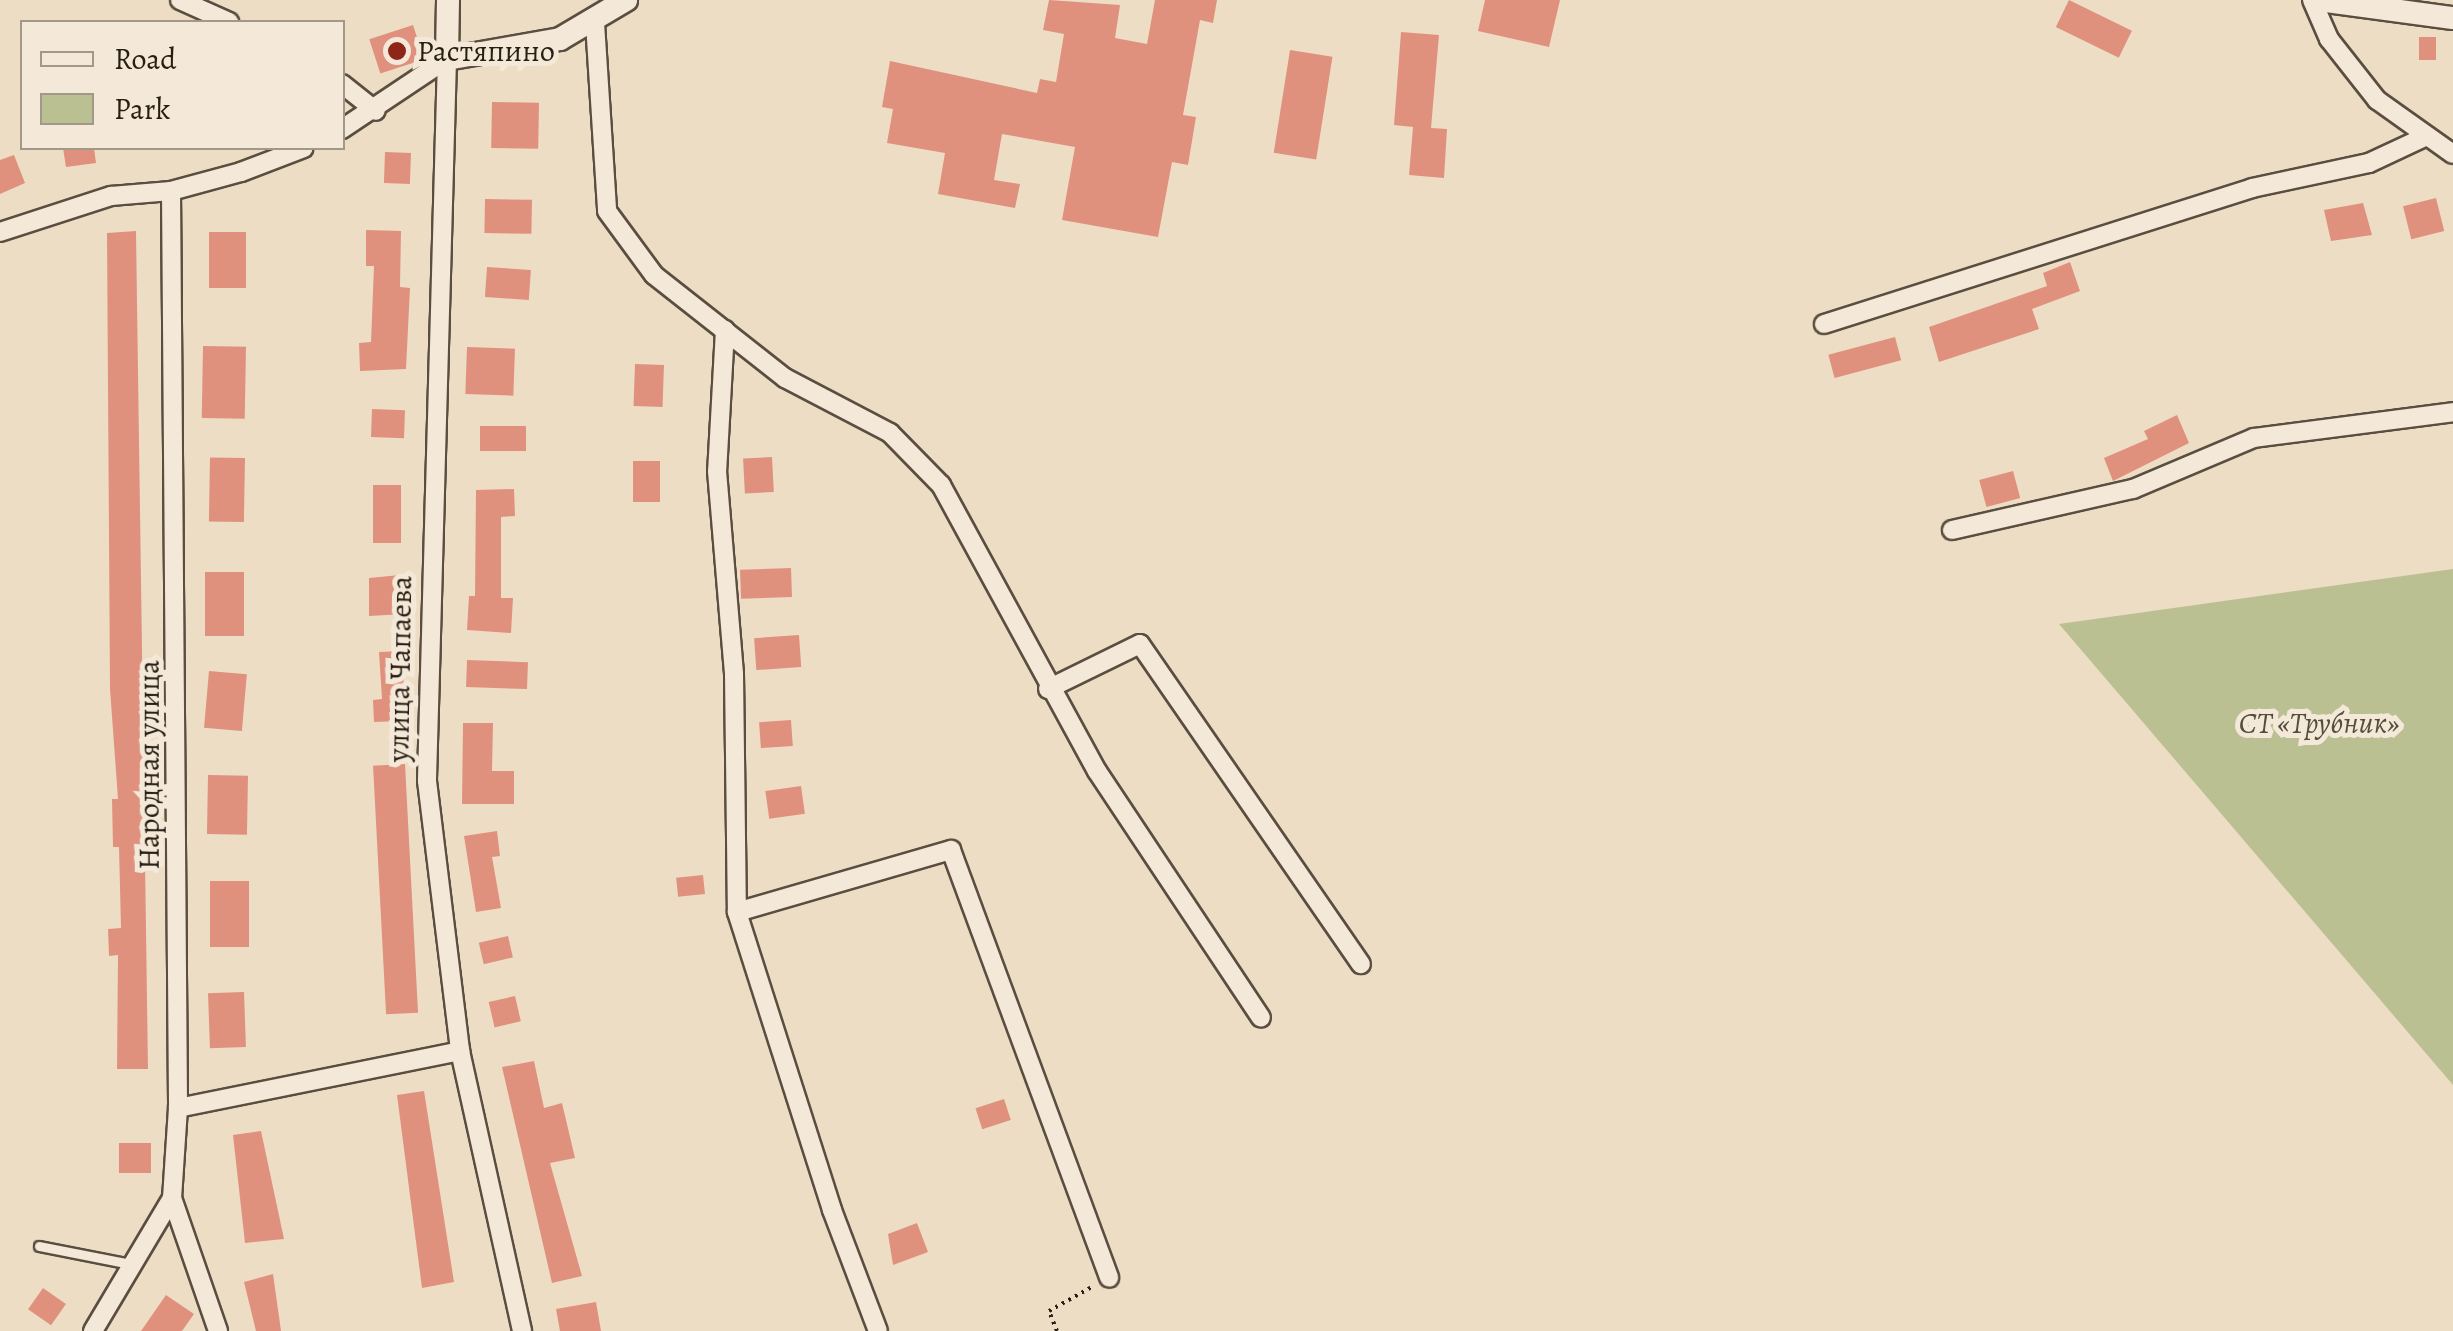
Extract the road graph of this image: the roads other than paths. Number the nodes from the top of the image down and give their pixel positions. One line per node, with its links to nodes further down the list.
1 (180, 0): 6 (street)
2 (448, 0): 8 (street, улица Чапаева)
3 (626, 0): 7 (street)
4 (2315, 0): 5 (street); 12 (street)
5 (2453, 18)
6 (225, 20)
7 (595, 23): 8 (street); 18 (street)
8 (447, 59): 10 (street); 25 (street, улица Чапаева)
9 (345, 86): 10 (street)
10 (376, 111): 11 (street)
11 (345, 127)
12 (2427, 136): 14 (street); 17 (street)
13 (298, 150): 15 (street)
14 (2453, 154)
15 (171, 191): 16 (street); 26 (street, Народная улица)
16 (0, 232)
17 (1824, 324)
18 (724, 330): 21 (street); 22 (street)
19 (2453, 412): 20 (street)
20 (1952, 530)
21 (1048, 688): 23 (street); 24 (street)
22 (737, 912): 30 (street); 34 (street)
23 (1361, 964)
24 (1261, 1018)
25 (460, 1051): 26 (street); 33 (street, улица Чапаева)
26 (178, 1108): 27 (street, Народная улица)
27 (172, 1198): 29 (street); 32 (street, Народная улица)
28 (38, 1246): 29 (lane)
29 (133, 1264): 31 (street)
30 (1109, 1278)
31 (93, 1331)
32 (218, 1331)
33 (522, 1331)
34 (878, 1331)

